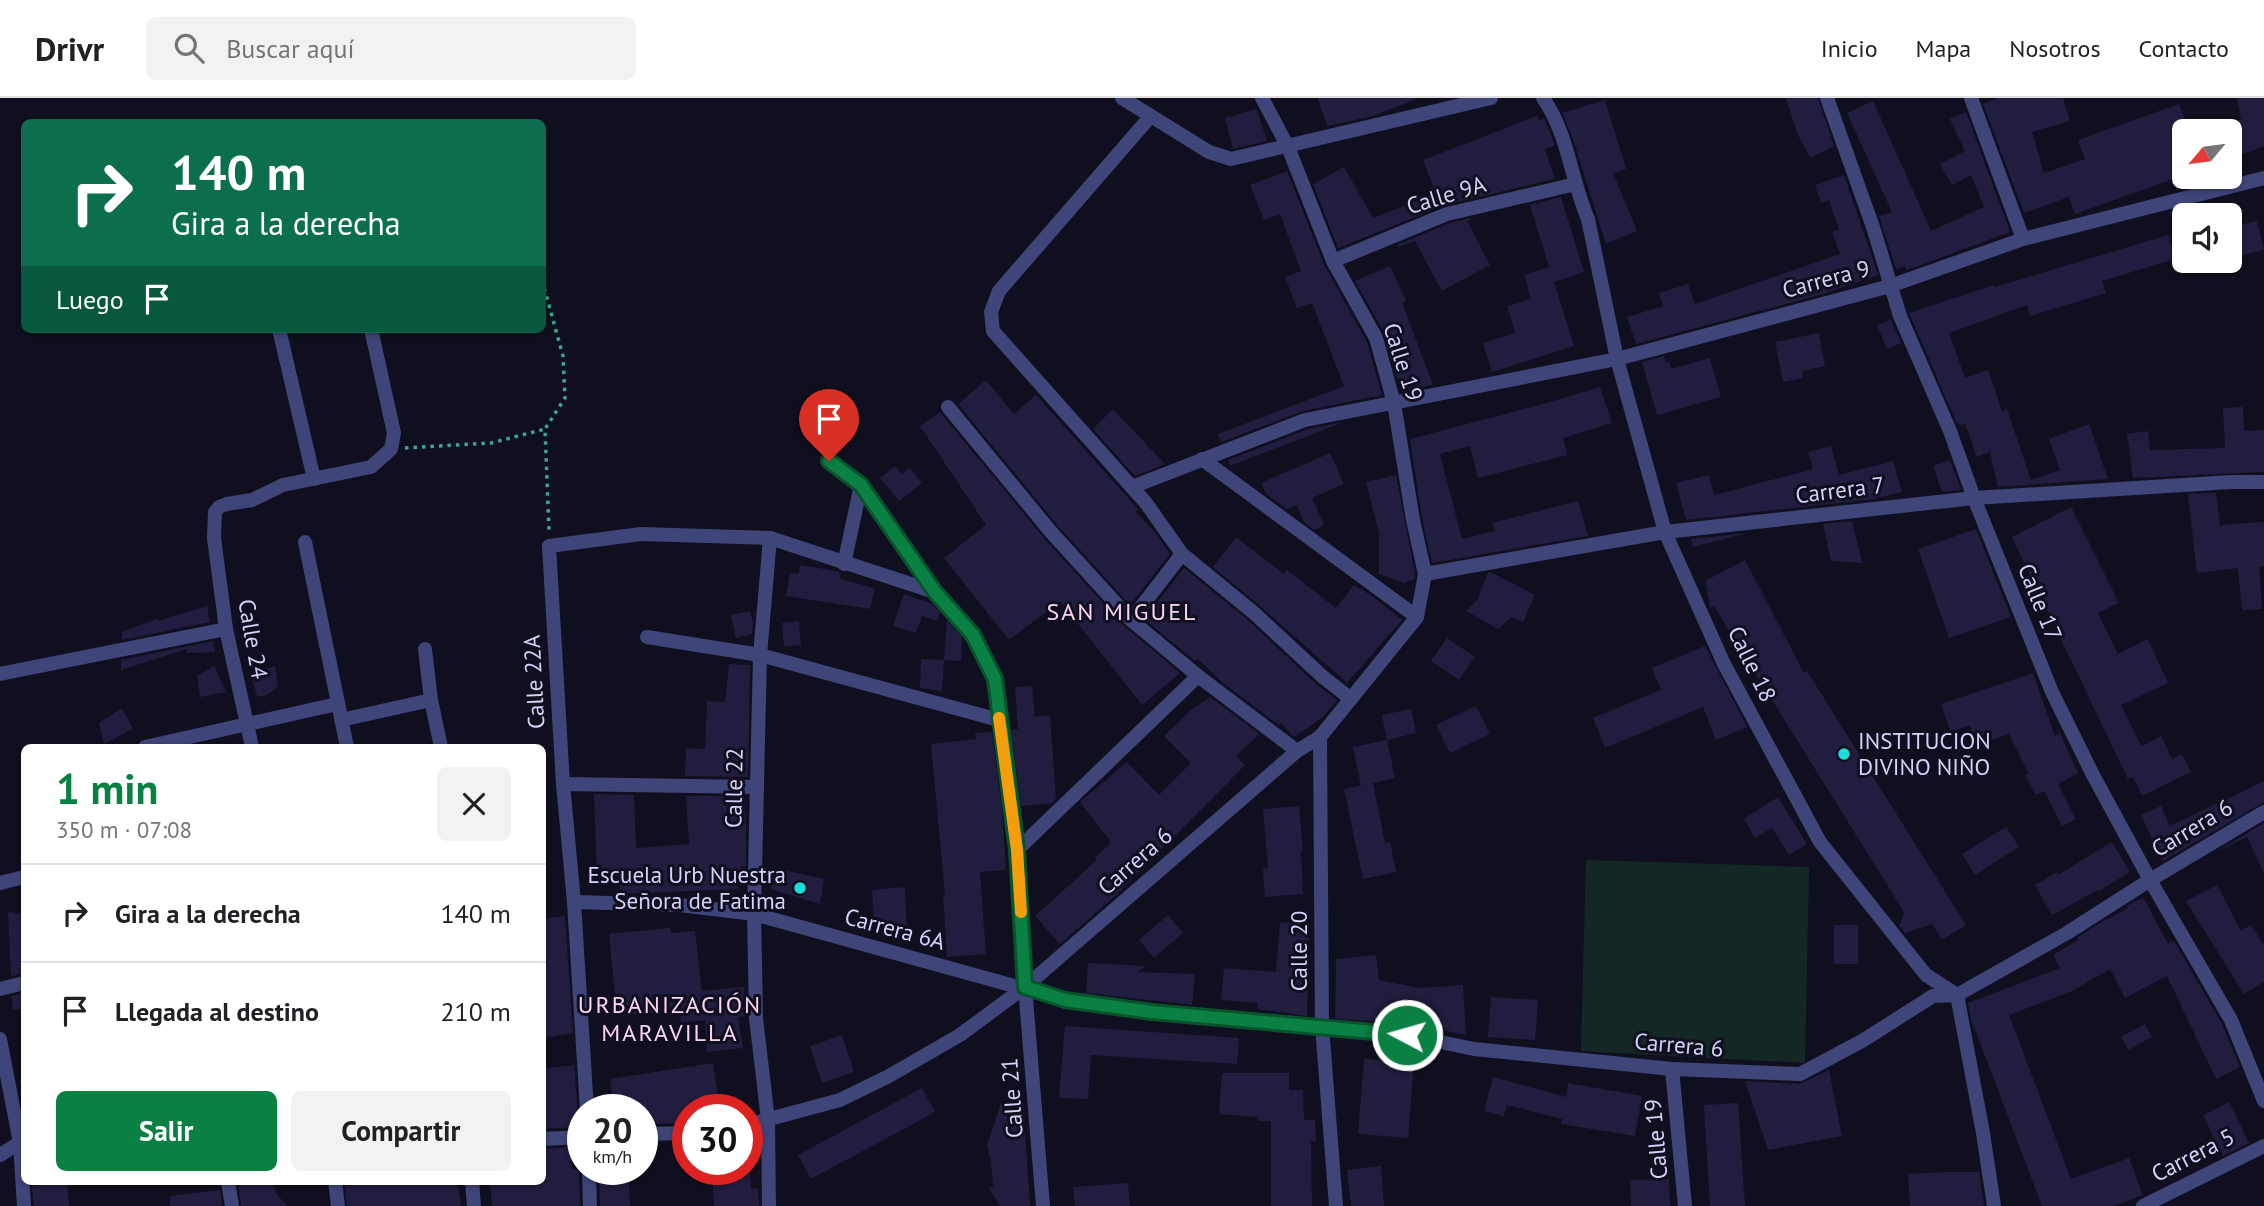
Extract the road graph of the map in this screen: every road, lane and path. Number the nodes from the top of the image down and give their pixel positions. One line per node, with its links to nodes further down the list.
1 (1122, 98): 7 (street)
2 (1262, 98): 8 (street, Calle 19)
3 (1491, 98): 8 (street)
4 (1543, 98): 10 (street, Calle 18)
5 (1827, 98): 13 (street, Calle 17)
6 (1971, 98): 11 (street)
7 (1150, 117): 8 (street); 27 (street)
8 (1288, 147): 12 (street, Calle 19)
9 (2264, 178): 11 (street, Carrera 9)
10 (1576, 184): 12 (street, Calle 9A); 17 (street, Calle 18)
11 (2024, 239): 13 (street, Carrera 9)
12 (1332, 261): 18 (street, Calle 19)
13 (1890, 286): 17 (street, Carrera 9); 28 (street, Calle 17)
14 (546, 294): 20 (path)
15 (280, 333): 24 (street)
16 (373, 333): 21 (street)
17 (1617, 359): 18 (street, Carrera 9); 29 (street, Calle 18)
18 (1394, 403): 22 (street, Carrera 9); 35 (street, Calle 19)
19 (948, 407): 38 (street)
20 (545, 429): 21 (path); 32 (path)
21 (391, 449): 24 (street)
22 (1202, 459): 27 (street, Carrera 9); 37 (street)
23 (829, 461): 26 (street, Calle 21)
24 (314, 479): 39 (street, Calle 24)
25 (2264, 482): 28 (street, Carrera 7)
26 (861, 485): 34 (street); 36 (street, Calle 21)
27 (1132, 487): 33 (street)
28 (1974, 498): 29 (street, Carrera 7); 62 (street, Calle 17)
29 (1665, 532): 35 (street, Carrera 7); 69 (street, Calle 18)
30 (770, 538): 32 (street); 34 (street); 42 (street, Calle 22)
31 (305, 542): 47 (street)
32 (549, 546): 57 (street, Calle 22A)
33 (1182, 554): 38 (street); 45 (street)
34 (844, 564): 36 (street)
35 (1425, 574): 37 (street, Calle 19)
36 (935, 592): 49 (street, Calle 21)
37 (1417, 617): 45 (street, Carrera 6)
38 (1131, 620): 44 (street)
39 (226, 629): 43 (street); 50 (street, Calle 24)
40 (648, 637): 42 (street)
41 (425, 649): 46 (street)
42 (760, 655): 49 (street); 58 (street, Calle 22)
43 (0, 674)
44 (1198, 676): 56 (street); 60 (street)
45 (1351, 699): 51 (street, Carrera 6)
46 (431, 700): 48 (street); 55 (street)
47 (337, 704): 48 (street); 50 (street)
48 (341, 720): 54 (street)
49 (999, 720): 60 (street, Calle 21)
50 (246, 723): 52 (street); 53 (street, Calle 24)
51 (1320, 737): 56 (street, Carrera 6); 70 (street, Calle 20)
52 (158, 744)
53 (251, 744)
54 (346, 744)
55 (440, 744)
56 (1297, 751): 67 (street, Carrera 6)
57 (563, 784): 58 (street); 64 (street, Calle 22A)
58 (757, 787): 65 (street, Calle 22)
59 (2264, 812): 62 (street, Carrera 6)
60 (1017, 850): 67 (street, Calle 21)
61 (21, 878): 63 (street)
62 (2150, 880): 69 (street, Carrera 6); 74 (street, Calle 17)
63 (0, 883)
64 (574, 902): 65 (street, Carrera 6A); 73 (street, Calle 22A)
65 (754, 914): 67 (street, Carrera 6A); 75 (street, Calle 22)
66 (21, 984): 68 (street)
67 (1025, 987): 70 (street, Carrera 6); 75 (street, Carrera 6); 94 (street, Calle 21)
68 (0, 989)
69 (1957, 995): 72 (street, Carrera 6); 97 (street)
70 (1322, 1026): 72 (street, Carrera 6); 95 (street, Calle 20)
71 (0, 1040): 77 (street)
72 (1672, 1069): 96 (street, Calle 19)
73 (586, 1094)
74 (2264, 1101)
75 (768, 1120): 76 (street, Carrera 6); 93 (street, Calle 22)
76 (763, 1121)
77 (21, 1136)
78 (567, 1138): 79 (street)
79 (546, 1139)
80 (21, 1142): 82 (street)
81 (2264, 1146): 98 (street, Carrera 5)
82 (0, 1155)
83 (29, 1185): 88 (street)
84 (229, 1185): 89 (street)
85 (335, 1185): 90 (street)
86 (472, 1185): 91 (street)
87 (589, 1185): 92 (street)
88 (24, 1206)
89 (232, 1206)
90 (338, 1206)
91 (474, 1206)
92 (590, 1206)
93 (769, 1206)
94 (1043, 1206)
95 (1336, 1206)
96 (1685, 1206)
97 (1994, 1206)
98 (2143, 1206)

